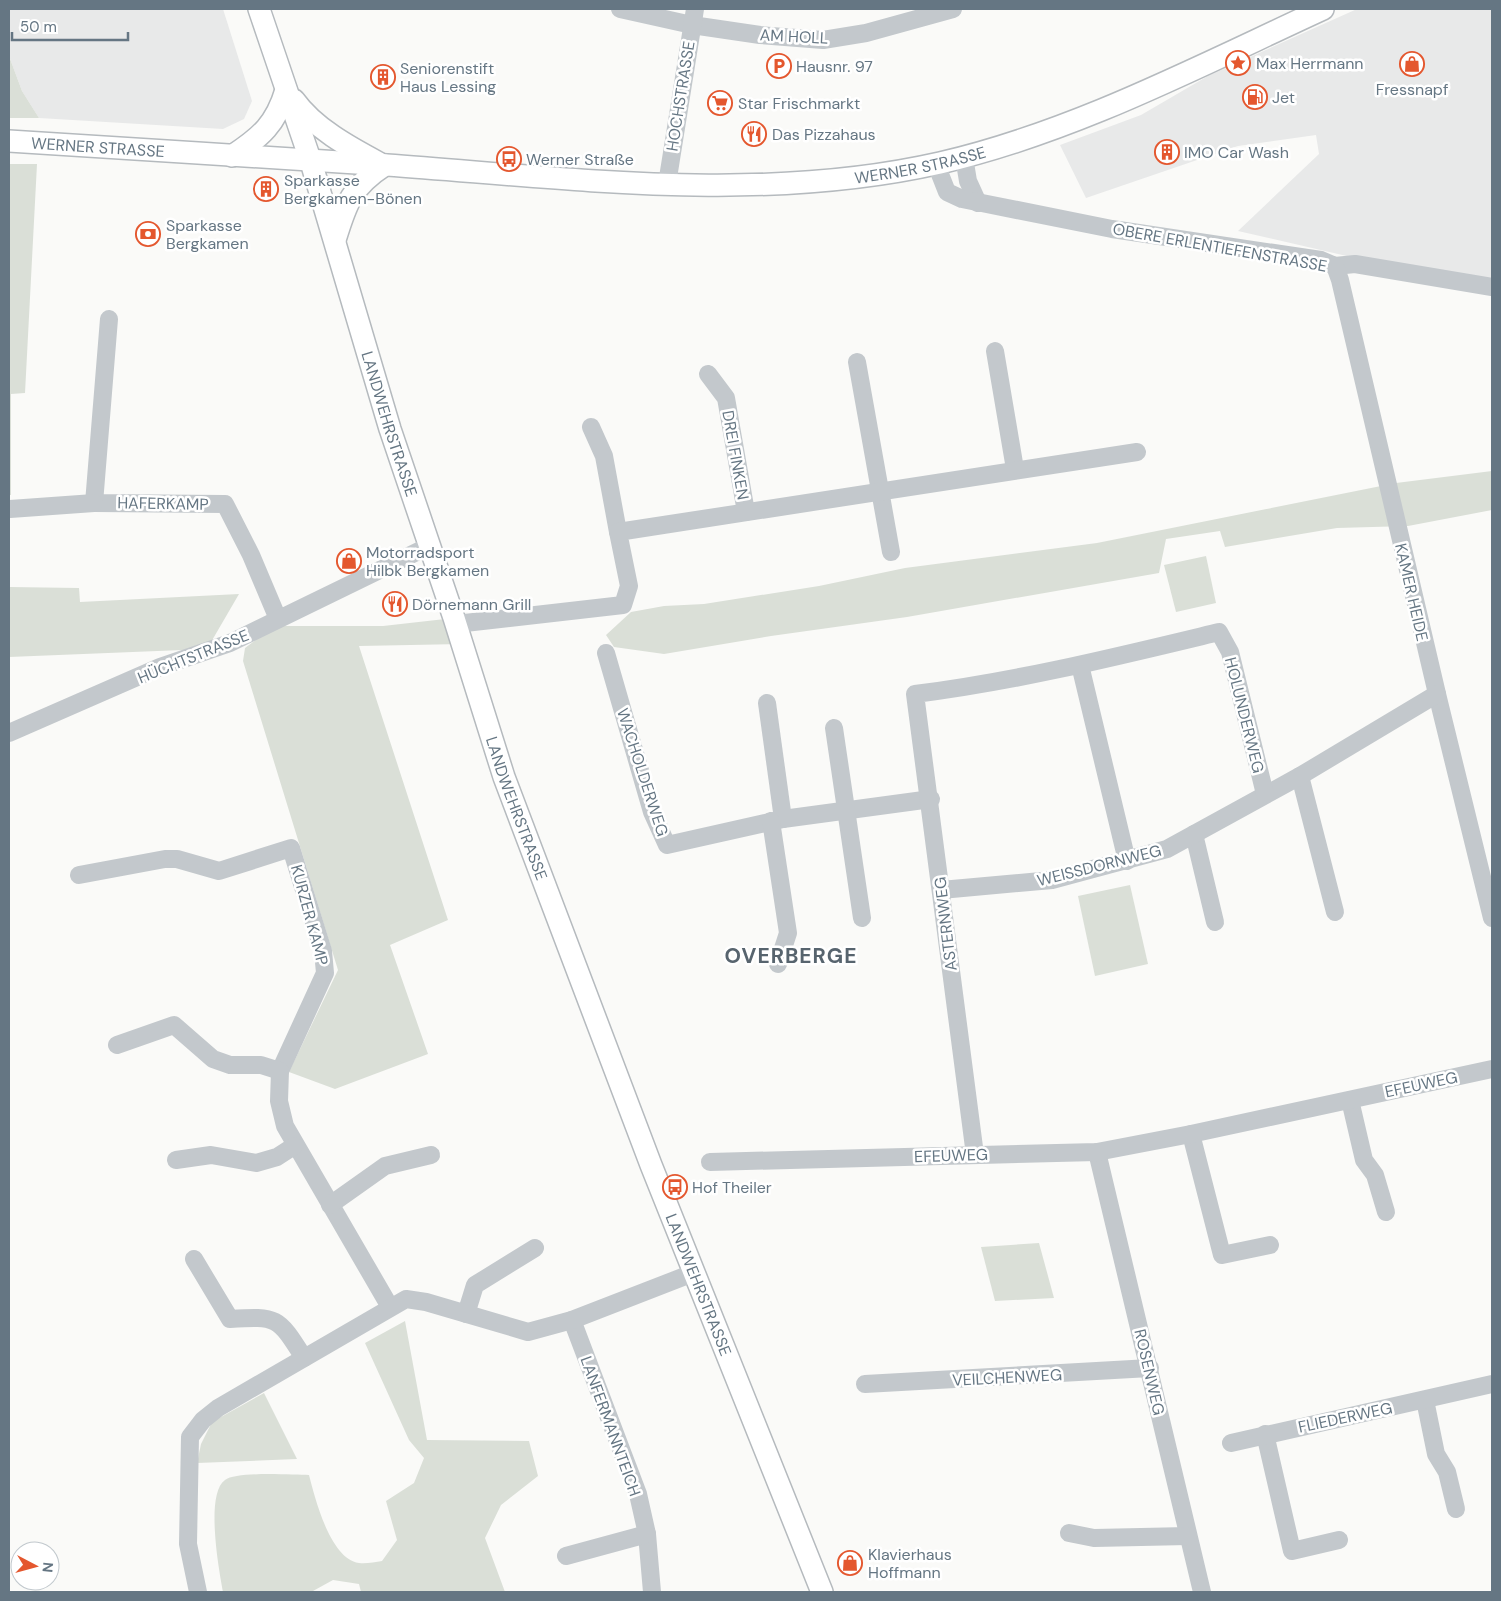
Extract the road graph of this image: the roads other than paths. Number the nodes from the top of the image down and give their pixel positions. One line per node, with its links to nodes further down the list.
1 (259, 9): 6 (main road, LANDWEHRSTRASSE)
2 (620, 9): 5 (street, AM HOLL)
3 (953, 9): 5 (street, AM HOLL)
4 (1323, 9): 9 (main road, WERNER STRASSE)
5 (693, 17): 13 (street, HOCHSTRASSE)
6 (286, 90): 8 (main road); 10 (main road, LANDWEHRSTRASSE); 12 (main road)
7 (9, 141): 8 (main road, WERNER STRASSE)
8 (232, 156): 10 (main road, WERNER STRASSE)
9 (964, 157): 11 (main road, WERNER STRASSE); 14 (street)
10 (311, 162): 12 (main road, WERNER STRASSE); 15 (main road, LANDWEHRSTRASSE)
11 (936, 164): 13 (main road, WERNER STRASSE); 14 (street, OBERE ERLENTIEFENSTRASSE)
12 (384, 165): 13 (main road, WERNER STRASSE); 15 (main road)
13 (667, 184)
14 (978, 203): 16 (street, OBERE ERLENTIEFENSTRASSE)
15 (335, 240): 30 (main road, LANDWEHRSTRASSE)
16 (1335, 266): 17 (street, OBERE ERLENTIEFENSTRASSE); 37 (street, KAMER HEIDE)
17 (1492, 287)
18 (109, 319): 26 (street, HAFERKAMP)
19 (995, 351): 24 (street)
20 (857, 362): 25 (street)
21 (708, 374): 28 (street, DREI FINKEN)
22 (591, 427): 29 (street)
23 (1137, 452): 24 (street, DREI FINKEN)
24 (1015, 469): 25 (street, DREI FINKEN)
25 (880, 492): 28 (street, DREI FINKEN); 31 (street)
26 (94, 502): 27 (street, HAFERKAMP); 32 (street, HAFERKAMP)
27 (10, 509)
28 (746, 512): 29 (street, DREI FINKEN)
29 (618, 532): 33 (street)
30 (429, 546): 32 (street, HÜCHTSTRASSE); 33 (main road, LANDWEHRSTRASSE)
31 (890, 552)
32 (278, 619): 40 (street, HÜCHTSTRASSE)
33 (456, 624): 71 (main road, LANDWEHRSTRASSE)
34 (606, 653): 45 (street, WACHOLDERWEG)
35 (1080, 665): 36 (street, HOLUNDERWEG); 42 (street, HOLUNDERWEG); 47 (street)
36 (915, 694): 43 (street, ASTERNWEG)
37 (1437, 694): 41 (street, WEISSDORNWEG); 52 (street, KAMER HEIDE)
38 (767, 703): 45 (street)
39 (834, 728): 44 (street)
40 (9, 734)
41 (1300, 776): 42 (street, WEISSDORNWEG); 50 (street)
42 (1265, 794): 46 (street, WEISSDORNWEG)
43 (930, 799): 44 (street, WACHOLDERWEG); 49 (street, ASTERNWEG)
44 (845, 810): 45 (street, WACHOLDERWEG); 51 (street)
45 (777, 820): 54 (street)
46 (1194, 834): 47 (street, WEISSDORNWEG); 53 (street)
47 (1127, 861): 49 (street, WEISSDORNWEG)
48 (79, 875): 57 (street, KURZER KAMP)
49 (941, 890): 63 (street, ASTERNWEG)
50 (1335, 912)
51 (862, 918)
52 (1492, 918)
53 (1215, 922)
54 (778, 964)
55 (117, 1046): 57 (street)
56 (1492, 1069): 58 (street, EFEUWEG)
57 (280, 1071): 60 (street, KURZER KAMP)
58 (1350, 1100): 59 (street, EFEUWEG); 67 (street)
59 (1191, 1134): 61 (street, EFEUWEG); 68 (street)
60 (294, 1146): 64 (street); 66 (street, KURZER KAMP)
61 (1097, 1152): 63 (street, EFEUWEG); 76 (street, ROSENWEG)
62 (430, 1155): 66 (street)
63 (975, 1155): 65 (street, EFEUWEG)
64 (176, 1160)
65 (710, 1162)
66 (330, 1205): 72 (street, KURZER KAMP)
67 (1386, 1212)
68 (1270, 1245)
69 (535, 1248): 73 (street)
70 (194, 1259): 75 (street)
71 (693, 1273): 74 (street); 90 (main road, LANDWEHRSTRASSE)
72 (390, 1307): 73 (street); 75 (street)
73 (466, 1314): 74 (street)
74 (572, 1320): 84 (street, LANFERMANNTEICH)
75 (304, 1358): 88 (street)
76 (1150, 1368): 77 (street, VEILCHENWEG); 85 (street, ROSENWEG)
77 (865, 1384)
78 (1492, 1384): 79 (street, FLIEDERWEG)
79 (1425, 1400): 80 (street, FLIEDERWEG); 82 (street)
80 (1265, 1434): 81 (street, FLIEDERWEG); 86 (street)
81 (1231, 1443)
82 (1456, 1509)
83 (1069, 1533): 85 (street)
84 (647, 1534): 87 (street); 89 (street, LANFERMANNTEICH)
85 (1188, 1536): 91 (street, ROSENWEG)
86 (1339, 1540)
87 (566, 1556)
88 (198, 1592)
89 (652, 1592)
90 (822, 1592)
91 (1202, 1592)

